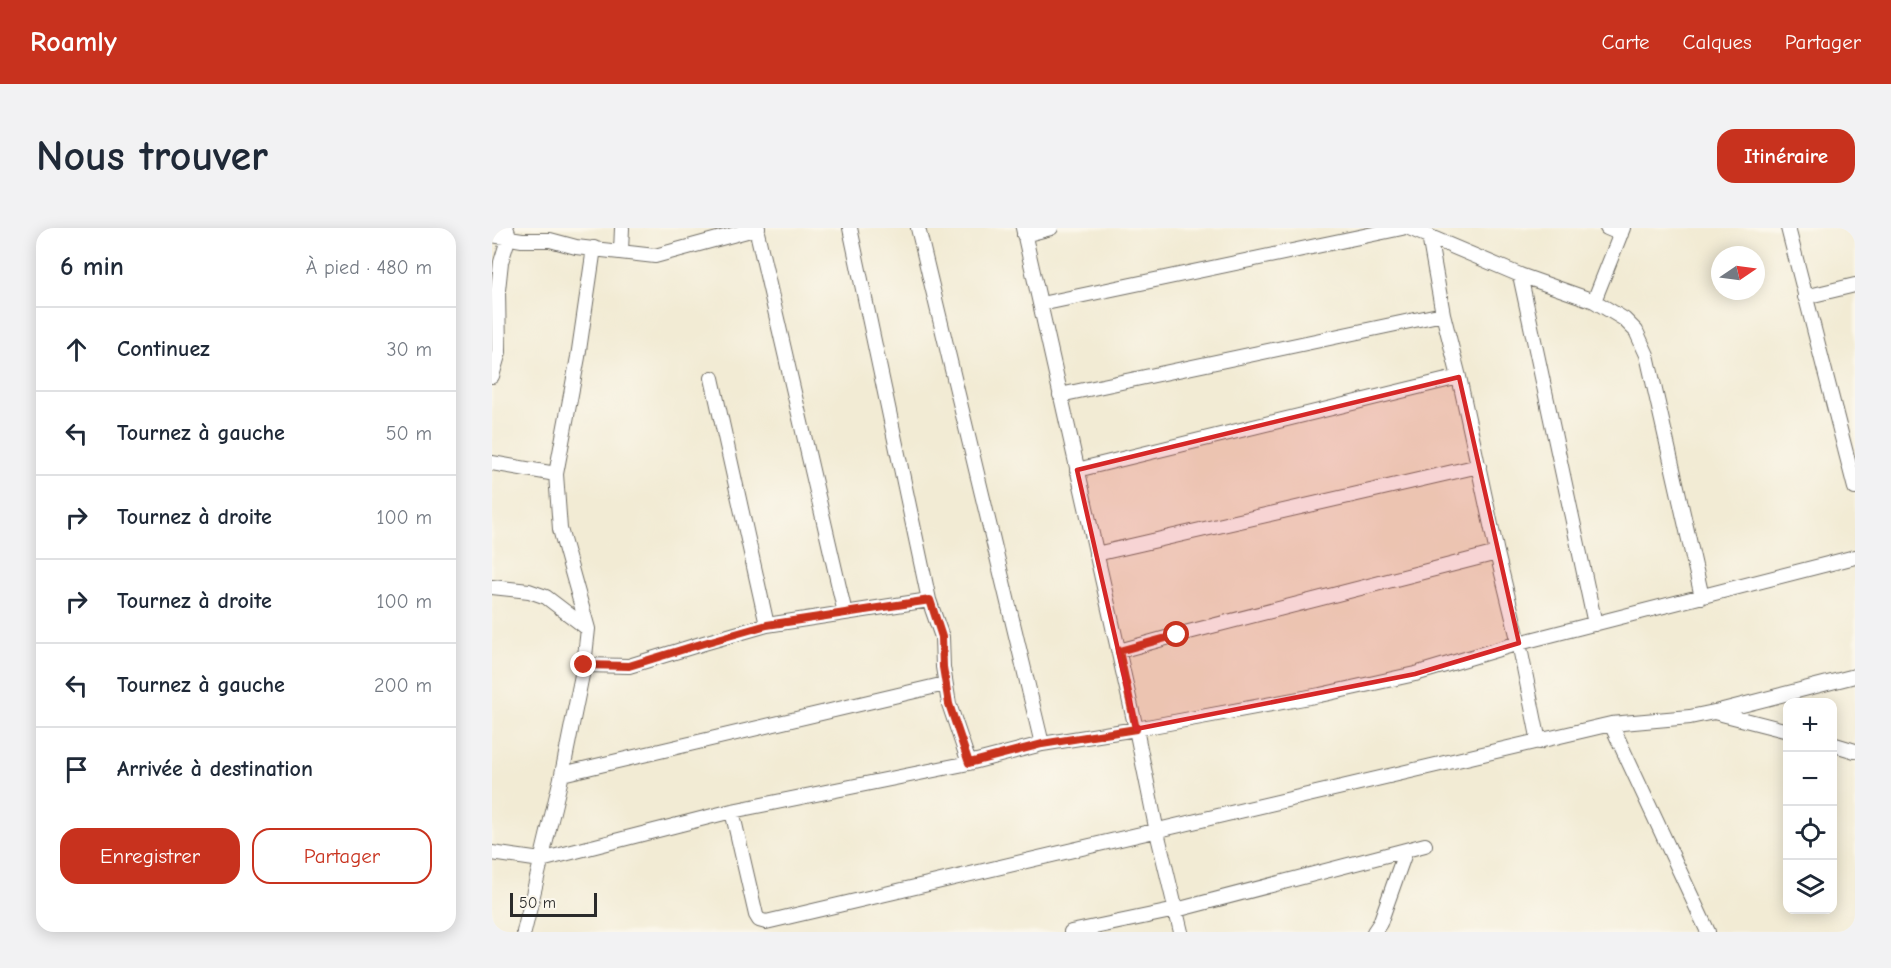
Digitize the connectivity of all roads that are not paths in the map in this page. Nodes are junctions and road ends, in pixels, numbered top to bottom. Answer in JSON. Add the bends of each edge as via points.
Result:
{"nodes":[{"id":1,"x":622,"y":228,"type":"edge"},
{"id":2,"x":757,"y":228,"type":"edge"},
{"id":3,"x":850,"y":228,"type":"edge"},
{"id":4,"x":918,"y":228,"type":"edge"},
{"id":5,"x":1051,"y":228,"type":"edge"},
{"id":6,"x":1402,"y":228,"type":"edge"},
{"id":7,"x":1409,"y":228,"type":"edge"},
{"id":8,"x":1607,"y":228,"type":"edge"},
{"id":9,"x":1788,"y":228,"type":"edge"},
{"id":10,"x":1023,"y":231,"type":"edge"},
{"id":11,"x":1622,"y":231,"type":"edge"},
{"id":12,"x":508,"y":232,"type":"edge"},
{"id":13,"x":492,"y":235,"type":"edge"},
{"id":14,"x":1429,"y":236,"type":"junction"},
{"id":15,"x":594,"y":248,"type":"junction"},
{"id":16,"x":621,"y":251,"type":"junction"},
{"id":17,"x":1520,"y":274,"type":"junction"},
{"id":18,"x":1855,"y":285,"type":"edge"},
{"id":19,"x":1805,"y":297,"type":"junction"},
{"id":20,"x":1594,"y":301,"type":"junction"},
{"id":21,"x":1041,"y":304,"type":"junction"},
{"id":22,"x":1443,"y":314,"type":"junction"},
{"id":23,"x":492,"y":376,"type":"edge"},
{"id":24,"x":712,"y":378,"type":"dead end"},
{"id":25,"x":1460,"y":378,"type":"junction"},
{"id":26,"x":1060,"y":395,"type":"junction"},
{"id":27,"x":492,"y":463,"type":"edge"},
{"id":28,"x":1479,"y":466,"type":"junction"},
{"id":29,"x":1077,"y":470,"type":"junction"},
{"id":30,"x":556,"y":474,"type":"junction"},
{"id":31,"x":1855,"y":488,"type":"edge"},
{"id":32,"x":1497,"y":553,"type":"junction"},
{"id":33,"x":1096,"y":554,"type":"junction"},
{"id":34,"x":1855,"y":556,"type":"edge"},
{"id":35,"x":492,"y":587,"type":"edge"},
{"id":36,"x":1702,"y":597,"type":"junction"},
{"id":37,"x":930,"y":600,"type":"junction"},
{"id":38,"x":845,"y":613,"type":"junction"},
{"id":39,"x":1595,"y":624,"type":"junction"},
{"id":40,"x":767,"y":625,"type":"junction"},
{"id":41,"x":588,"y":629,"type":"junction"},
{"id":42,"x":1519,"y":643,"type":"junction"},
{"id":43,"x":1119,"y":651,"type":"junction"},
{"id":44,"x":584,"y":665,"type":"junction"},
{"id":45,"x":1855,"y":675,"type":"edge"},
{"id":46,"x":945,"y":684,"type":"junction"},
{"id":47,"x":1714,"y":712,"type":"junction"},
{"id":48,"x":1611,"y":724,"type":"junction"},
{"id":49,"x":1136,"y":729,"type":"junction"},
{"id":50,"x":1783,"y":730,"type":"edge"},
{"id":51,"x":1539,"y":742,"type":"junction"},
{"id":52,"x":1042,"y":744,"type":"junction"},
{"id":53,"x":1837,"y":745,"type":"edge"},
{"id":54,"x":1855,"y":751,"type":"edge"},
{"id":55,"x":969,"y":763,"type":"junction"},
{"id":56,"x":562,"y":774,"type":"junction"},
{"id":57,"x":732,"y":811,"type":"junction"},
{"id":58,"x":1157,"y":832,"type":"junction"},
{"id":59,"x":1425,"y":845,"type":"dead end"},
{"id":60,"x":1406,"y":850,"type":"junction"},
{"id":61,"x":492,"y":853,"type":"edge"},
{"id":62,"x":541,"y":860,"type":"junction"},
{"id":63,"x":1176,"y":910,"type":"junction"},
{"id":64,"x":524,"y":932,"type":"edge"},
{"id":65,"x":1071,"y":932,"type":"edge"},
{"id":66,"x":1181,"y":932,"type":"edge"},
{"id":67,"x":1374,"y":932,"type":"edge"},
{"id":68,"x":1708,"y":932,"type":"edge"}],
"edges":[{"from":1,"to":16,"type":"street"},
{"from":2,"to":16,"type":"street","via":[[655,256]]},
{"from":2,"to":38,"type":"street"},
{"from":3,"to":37,"type":"street"},
{"from":4,"to":52,"type":"street"},
{"from":5,"to":10,"type":"street"},
{"from":6,"to":21,"type":"street"},
{"from":7,"to":14,"type":"street"},
{"from":8,"to":11,"type":"street"},
{"from":9,"to":19,"type":"street"},
{"from":10,"to":21,"type":"street"},
{"from":11,"to":20,"type":"street"},
{"from":12,"to":13,"type":"street"},
{"from":12,"to":15,"type":"street","via":[[522,240],[550,240]]},
{"from":12,"to":23,"type":"street","via":[[498,290],[499,352]]},
{"from":14,"to":17,"type":"street"},
{"from":14,"to":22,"type":"street"},
{"from":15,"to":16,"type":"street"},
{"from":15,"to":30,"type":"street"},
{"from":17,"to":20,"type":"street"},
{"from":17,"to":39,"type":"street"},
{"from":18,"to":19,"type":"street"},
{"from":19,"to":31,"type":"street"},
{"from":20,"to":36,"type":"street","via":[[1624,319],[1644,344]]},
{"from":21,"to":26,"type":"street"},
{"from":22,"to":25,"type":"street"},
{"from":22,"to":26,"type":"street"},
{"from":24,"to":40,"type":"street"},
{"from":25,"to":28,"type":"street"},
{"from":25,"to":29,"type":"street"},
{"from":26,"to":29,"type":"street"},
{"from":27,"to":30,"type":"street"},
{"from":28,"to":32,"type":"street"},
{"from":28,"to":33,"type":"street"},
{"from":29,"to":33,"type":"street"},
{"from":30,"to":41,"type":"street","via":[[560,529]]},
{"from":32,"to":42,"type":"street"},
{"from":32,"to":43,"type":"street"},
{"from":33,"to":43,"type":"street"},
{"from":34,"to":36,"type":"street"},
{"from":35,"to":41,"type":"street","via":[[546,597]]},
{"from":36,"to":39,"type":"street"},
{"from":37,"to":38,"type":"street"},
{"from":37,"to":46,"type":"street","via":[[942,637]]},
{"from":38,"to":40,"type":"street"},
{"from":39,"to":42,"type":"street"},
{"from":40,"to":44,"type":"street","via":[[629,666]]},
{"from":41,"to":44,"type":"street"},
{"from":42,"to":49,"type":"street","via":[[1404,677]]},
{"from":42,"to":51,"type":"street"},
{"from":43,"to":49,"type":"street"},
{"from":44,"to":56,"type":"street"},
{"from":45,"to":47,"type":"street"},
{"from":46,"to":55,"type":"street"},
{"from":46,"to":56,"type":"street"},
{"from":47,"to":48,"type":"street"},
{"from":47,"to":50,"type":"street"},
{"from":48,"to":51,"type":"street"},
{"from":48,"to":68,"type":"street"},
{"from":49,"to":52,"type":"street"},
{"from":49,"to":58,"type":"street"},
{"from":51,"to":58,"type":"street"},
{"from":52,"to":55,"type":"street"},
{"from":53,"to":54,"type":"street"},
{"from":55,"to":57,"type":"street"},
{"from":56,"to":62,"type":"street"},
{"from":57,"to":58,"type":"street","via":[[756,915],[762,921]]},
{"from":57,"to":62,"type":"street"},
{"from":58,"to":63,"type":"street"},
{"from":59,"to":60,"type":"street"},
{"from":60,"to":63,"type":"street"},
{"from":60,"to":67,"type":"street"},
{"from":61,"to":62,"type":"street"},
{"from":62,"to":64,"type":"street"},
{"from":63,"to":65,"type":"street"},
{"from":63,"to":66,"type":"street"}]}
